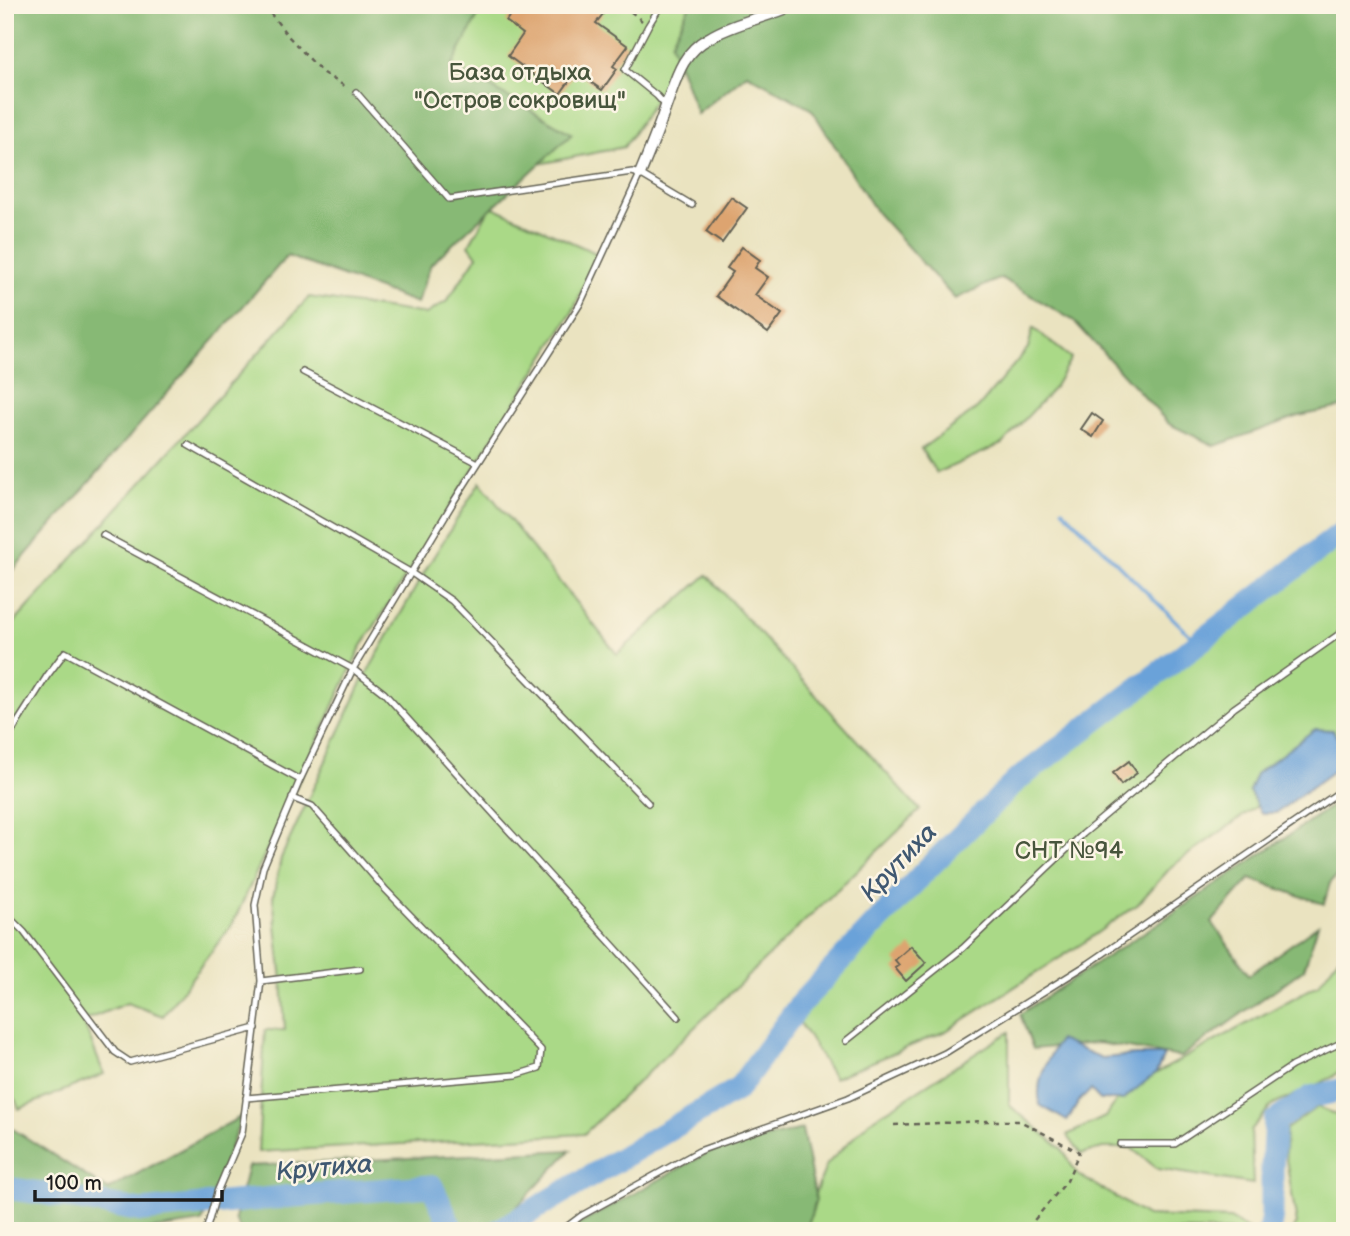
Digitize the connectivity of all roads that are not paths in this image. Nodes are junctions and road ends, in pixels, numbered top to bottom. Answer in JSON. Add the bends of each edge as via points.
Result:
{"nodes":[{"id":1,"x":661,"y":5,"type":"edge"},
{"id":2,"x":790,"y":5,"type":"edge"},
{"id":3,"x":356,"y":92,"type":"road end"},
{"id":4,"x":666,"y":106,"type":"junction"},
{"id":5,"x":640,"y":174,"type":"junction"},
{"id":6,"x":692,"y":205,"type":"dead end"},
{"id":7,"x":303,"y":372,"type":"dead end"},
{"id":8,"x":188,"y":444,"type":"dead end"},
{"id":9,"x":478,"y":463,"type":"junction"},
{"id":10,"x":103,"y":535,"type":"dead end"},
{"id":11,"x":410,"y":572,"type":"junction"},
{"id":12,"x":1345,"y":630,"type":"edge"},
{"id":13,"x":353,"y":669,"type":"junction"},
{"id":14,"x":5,"y":742,"type":"edge"},
{"id":15,"x":300,"y":780,"type":"junction"},
{"id":16,"x":1345,"y":788,"type":"edge"},
{"id":17,"x":292,"y":798,"type":"junction"},
{"id":18,"x":648,"y":803,"type":"dead end"},
{"id":19,"x":5,"y":913,"type":"edge"},
{"id":20,"x":360,"y":969,"type":"dead end"},
{"id":21,"x":261,"y":981,"type":"junction"},
{"id":22,"x":678,"y":1017,"type":"dead end"},
{"id":23,"x":256,"y":1028,"type":"junction"},
{"id":24,"x":846,"y":1041,"type":"dead end"},
{"id":25,"x":1345,"y":1041,"type":"edge"},
{"id":26,"x":246,"y":1098,"type":"junction"},
{"id":27,"x":1120,"y":1144,"type":"dead end"},
{"id":28,"x":206,"y":1231,"type":"edge"},
{"id":29,"x":561,"y":1231,"type":"edge"}],
"edges":[{"from":1,"to":4,"type":"lane","via":[[625,71]]},
{"from":2,"to":4,"type":"street","via":[[697,45],[683,61]]},
{"from":3,"to":5,"type":"lane","via":[[449,200]]},
{"from":4,"to":5,"type":"street"},
{"from":5,"to":6,"type":"lane"},
{"from":5,"to":9,"type":"lane","via":[[580,304]]},
{"from":7,"to":9,"type":"lane"},
{"from":8,"to":11,"type":"lane"},
{"from":9,"to":11,"type":"lane"},
{"from":10,"to":13,"type":"lane"},
{"from":11,"to":13,"type":"lane"},
{"from":11,"to":18,"type":"lane","via":[[452,601]]},
{"from":12,"to":24,"type":"lane","via":[[1234,708],[1083,834],[962,948]]},
{"from":13,"to":15,"type":"lane"},
{"from":13,"to":22,"type":"lane","via":[[384,693]]},
{"from":14,"to":15,"type":"lane","via":[[65,652]]},
{"from":15,"to":17,"type":"lane"},
{"from":16,"to":29,"type":"lane","via":[[1088,964],[945,1053],[848,1098],[699,1151]]},
{"from":17,"to":21,"type":"lane","via":[[263,868],[255,905]]},
{"from":17,"to":26,"type":"lane","via":[[312,806],[385,889],[541,1050],[539,1068],[516,1076]]},
{"from":19,"to":23,"type":"lane","via":[[115,1052],[130,1062]]},
{"from":20,"to":21,"type":"lane"},
{"from":21,"to":23,"type":"lane"},
{"from":23,"to":26,"type":"lane"},
{"from":25,"to":27,"type":"lane","via":[[1292,1066],[1175,1144]]},
{"from":26,"to":28,"type":"lane","via":[[242,1133]]}]}
